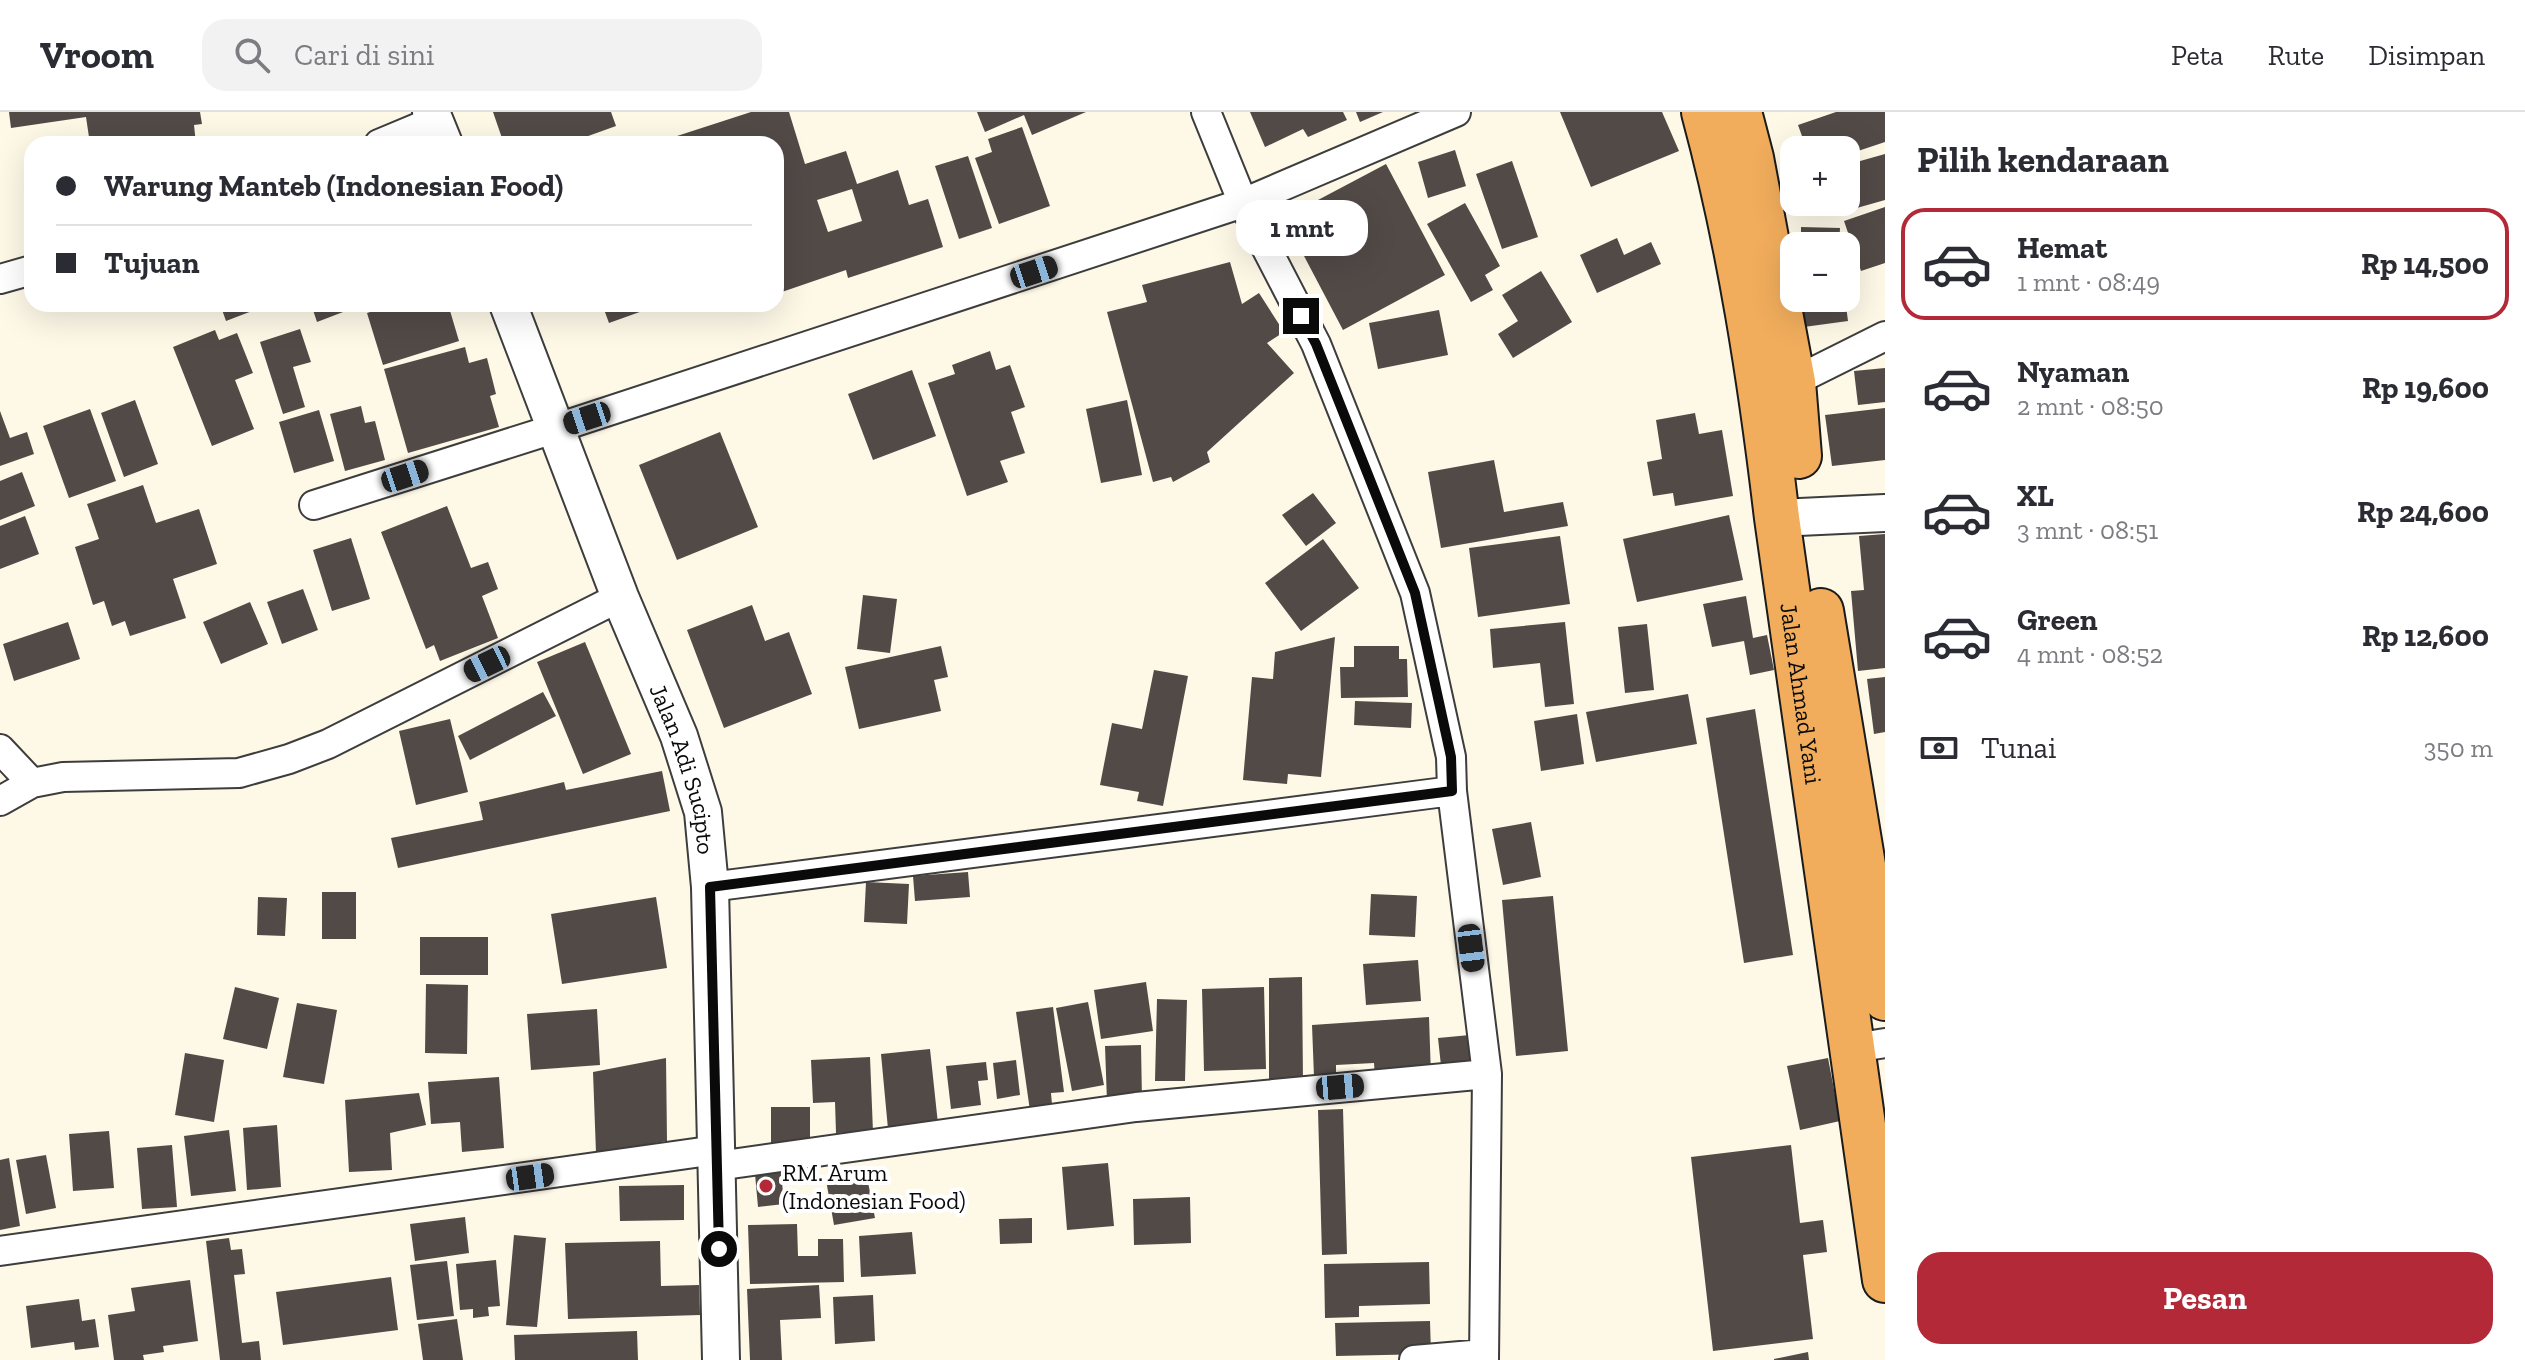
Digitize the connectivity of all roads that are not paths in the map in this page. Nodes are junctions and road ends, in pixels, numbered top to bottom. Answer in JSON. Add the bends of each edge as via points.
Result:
{"nodes":[{"id":1,"x":1206,"y":112,"type":"edge"},
{"id":2,"x":1456,"y":112,"type":"edge"},
{"id":3,"x":1704,"y":112,"type":"edge"},
{"id":4,"x":1739,"y":112,"type":"edge"},
{"id":5,"x":436,"y":126,"type":"edge"},
{"id":6,"x":404,"y":136,"type":"edge"},
{"id":7,"x":1243,"y":203,"type":"junction"},
{"id":8,"x":24,"y":272,"type":"edge"},
{"id":9,"x":0,"y":279,"type":"edge"},
{"id":10,"x":511,"y":312,"type":"edge"},
{"id":11,"x":1885,"y":336,"type":"edge"},
{"id":12,"x":1793,"y":382,"type":"junction"},
{"id":13,"x":557,"y":428,"type":"junction"},
{"id":14,"x":314,"y":505,"type":"dead end"},
{"id":15,"x":1885,"y":513,"type":"edge"},
{"id":16,"x":1792,"y":518,"type":"junction"},
{"id":17,"x":620,"y":597,"type":"junction"},
{"id":18,"x":0,"y":749,"type":"edge"},
{"id":19,"x":32,"y":783,"type":"junction"},
{"id":20,"x":1452,"y":791,"type":"junction"},
{"id":21,"x":0,"y":801,"type":"edge"},
{"id":22,"x":710,"y":887,"type":"junction"},
{"id":23,"x":1885,"y":998,"type":"edge"},
{"id":24,"x":1869,"y":1045,"type":"edge"},
{"id":25,"x":1487,"y":1074,"type":"junction"},
{"id":26,"x":717,"y":1158,"type":"junction"},
{"id":27,"x":0,"y":1251,"type":"edge"},
{"id":28,"x":1885,"y":1280,"type":"edge"},
{"id":29,"x":1484,"y":1357,"type":"edge"},
{"id":30,"x":721,"y":1360,"type":"edge"},
{"id":31,"x":1414,"y":1360,"type":"edge"}],
"edges":[{"from":1,"to":7,"type":"street"},
{"from":2,"to":7,"type":"street"},
{"from":3,"to":16,"type":"highway","name":"Jalan Ahmad Yani"},
{"from":4,"to":12,"type":"highway","name":"Jalan Ahmad Yani"},
{"from":5,"to":6,"type":"street"},
{"from":7,"to":13,"type":"street"},
{"from":7,"to":20,"type":"street","via":[[1316,344],[1415,593],[1451,757]]},
{"from":8,"to":9,"type":"street"},
{"from":10,"to":13,"type":"street","name":"Jalan Adi Sucipto"},
{"from":11,"to":12,"type":"street"},
{"from":12,"to":16,"type":"highway","name":"Jalan Ahmad Yani"},
{"from":13,"to":14,"type":"street"},
{"from":13,"to":17,"type":"street","name":"Jalan Adi Sucipto"},
{"from":15,"to":16,"type":"street"},
{"from":16,"to":23,"type":"highway","name":"Jalan Ahmad Yani"},
{"from":16,"to":24,"type":"highway","name":"Jalan Ahmad Yani"},
{"from":17,"to":19,"type":"street","via":[[289,759],[239,773],[63,777]]},
{"from":17,"to":22,"type":"street","name":"Jalan Adi Sucipto","via":[[679,736],[703,812]]},
{"from":18,"to":19,"type":"street"},
{"from":19,"to":21,"type":"street"},
{"from":20,"to":22,"type":"street"},
{"from":20,"to":25,"type":"street"},
{"from":22,"to":26,"type":"street","name":"Jalan Adi Sucipto"},
{"from":24,"to":28,"type":"highway","name":"Jalan Ahmad Yani"},
{"from":25,"to":26,"type":"street","via":[[1136,1107]]},
{"from":25,"to":29,"type":"street"},
{"from":26,"to":27,"type":"street"},
{"from":26,"to":30,"type":"street","name":"Jalan Adi Sucipto"},
{"from":29,"to":31,"type":"street"}]}
